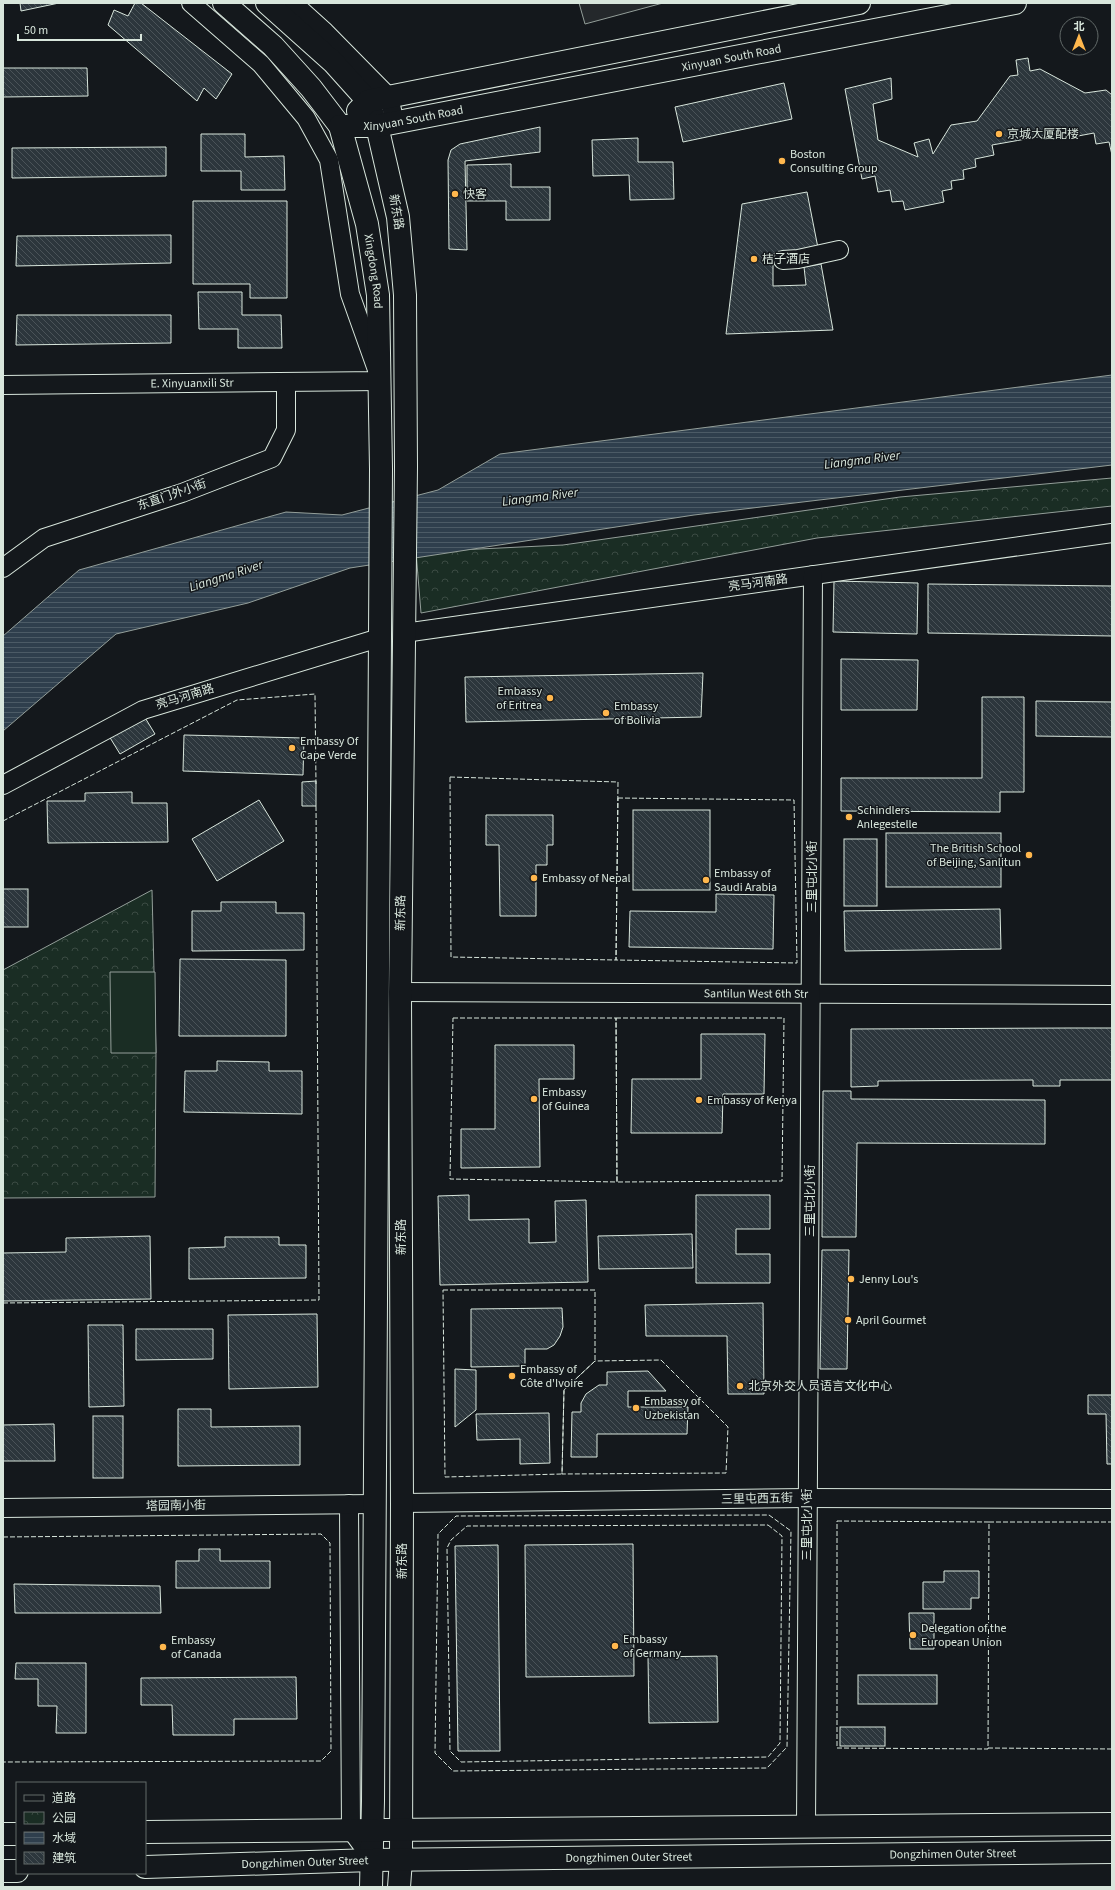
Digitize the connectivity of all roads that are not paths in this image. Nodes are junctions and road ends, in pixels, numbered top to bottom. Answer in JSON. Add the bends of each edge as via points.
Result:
{"nodes":[{"id":1,"x":191,"y":3,"type":"edge"},
{"id":2,"x":224,"y":3,"type":"edge"},
{"id":3,"x":267,"y":3,"type":"edge"},
{"id":4,"x":293,"y":3,"type":"edge"},
{"id":5,"x":859,"y":3,"type":"edge"},
{"id":6,"x":1015,"y":3,"type":"edge"},
{"id":7,"x":379,"y":99,"type":"junction"},
{"id":8,"x":386,"y":125,"type":"junction"},
{"id":9,"x":340,"y":126,"type":"junction"},
{"id":10,"x":839,"y":250,"type":"dead end"},
{"id":11,"x":783,"y":260,"type":"dead end"},
{"id":12,"x":381,"y":381,"type":"junction"},
{"id":13,"x":286,"y":382,"type":"junction"},
{"id":14,"x":3,"y":385,"type":"edge"},
{"id":15,"x":1112,"y":533,"type":"edge"},
{"id":16,"x":3,"y":568,"type":"edge"},
{"id":17,"x":813,"y":575,"type":"junction"},
{"id":18,"x":380,"y":591,"type":"joint"},
{"id":19,"x":404,"y":633,"type":"junction"},
{"id":20,"x":379,"y":638,"type":"junction"},
{"id":21,"x":3,"y":785,"type":"edge"},
{"id":22,"x":400,"y":992,"type":"junction"},
{"id":23,"x":811,"y":993,"type":"junction"},
{"id":24,"x":1112,"y":995,"type":"edge"},
{"id":25,"x":807,"y":1498,"type":"junction"},
{"id":26,"x":1112,"y":1499,"type":"edge"},
{"id":27,"x":402,"y":1503,"type":"junction"},
{"id":28,"x":349,"y":1504,"type":"junction"},
{"id":29,"x":374,"y":1504,"type":"junction"},
{"id":30,"x":3,"y":1508,"type":"edge"},
{"id":31,"x":1112,"y":1824,"type":"edge"},
{"id":32,"x":806,"y":1827,"type":"junction"},
{"id":33,"x":351,"y":1830,"type":"junction"},
{"id":34,"x":373,"y":1830,"type":"junction"},
{"id":35,"x":401,"y":1830,"type":"junction"},
{"id":36,"x":146,"y":1832,"type":"edge"},
{"id":37,"x":3,"y":1834,"type":"edge"},
{"id":38,"x":16,"y":1834,"type":"edge"},
{"id":39,"x":1112,"y":1852,"type":"edge"},
{"id":40,"x":373,"y":1860,"type":"junction"},
{"id":41,"x":401,"y":1860,"type":"junction"},
{"id":42,"x":146,"y":1867,"type":"edge"},
{"id":43,"x":3,"y":1871,"type":"edge"},
{"id":44,"x":16,"y":1871,"type":"edge"},
{"id":45,"x":371,"y":1887,"type":"edge"},
{"id":46,"x":399,"y":1887,"type":"edge"}],
"edges":[{"from":1,"to":12,"type":"street","via":[[262,64],[306,118],[329,160],[350,294]]},
{"from":2,"to":9,"type":"main road","name":"Xingdong Road","via":[[273,46],[311,88]]},
{"from":3,"to":7,"type":"main road","name":"新东路"},
{"from":4,"to":7,"type":"street","via":[[325,32]]},
{"from":5,"to":7,"type":"main road","name":"Xinyuan South Road"},
{"from":6,"to":8,"type":"main road","name":"Xinyuan South Road"},
{"from":7,"to":8,"type":"main road","name":"新东路"},
{"from":7,"to":9,"type":"main road","name":"Xinyuan South Road"},
{"from":8,"to":9,"type":"main road","name":"Xinyuan South Road"},
{"from":8,"to":19,"type":"main road","name":"新东路","via":[[405,295]]},
{"from":9,"to":12,"type":"main road","name":"Xingdong Road","via":[[367,224],[378,294]]},
{"from":10,"to":11,"type":"street"},
{"from":12,"to":13,"type":"street","name":"E. Xinyuanxili Str"},
{"from":12,"to":18,"type":"main road","name":"Xingdong Road"},
{"from":13,"to":14,"type":"street","name":"E. Xinyuanxili Str"},
{"from":13,"to":16,"type":"street","name":"东直门外小街","via":[[286,430],[272,458],[182,493],[44,538]]},
{"from":15,"to":17,"type":"street","name":"亮马河南路"},
{"from":17,"to":19,"type":"street","name":"亮马河南路"},
{"from":17,"to":23,"type":"street","name":"三里屯北小街"},
{"from":18,"to":20,"type":"main road","name":"新东路"},
{"from":19,"to":22,"type":"main road","name":"新东路"},
{"from":20,"to":21,"type":"street","name":"亮马河南路","via":[[143,710]]},
{"from":20,"to":29,"type":"main road","name":"新东路"},
{"from":22,"to":23,"type":"street","name":"Santilun West 6th Str"},
{"from":22,"to":27,"type":"main road","name":"新东路"},
{"from":23,"to":24,"type":"street","name":"Santilun West 6th Str"},
{"from":23,"to":25,"type":"street","name":"三里屯北小街"},
{"from":25,"to":26,"type":"street","name":"三里屯西五街"},
{"from":25,"to":27,"type":"street","name":"三里屯西五街"},
{"from":25,"to":32,"type":"street","name":"三里屯北小街"},
{"from":27,"to":35,"type":"main road","name":"新东路"},
{"from":28,"to":29,"type":"street","name":"塔园南小街"},
{"from":28,"to":30,"type":"street","name":"塔园南小街"},
{"from":28,"to":33,"type":"street"},
{"from":29,"to":34,"type":"main road","name":"新东路"},
{"from":31,"to":32,"type":"main road"},
{"from":32,"to":35,"type":"main road"},
{"from":33,"to":34,"type":"main road"},
{"from":33,"to":36,"type":"main road"},
{"from":33,"to":40,"type":"street"},
{"from":34,"to":35,"type":"main road"},
{"from":34,"to":40,"type":"main road","name":"新东路"},
{"from":35,"to":41,"type":"main road","name":"新东路"},
{"from":37,"to":38,"type":"main road"},
{"from":39,"to":41,"type":"main road","name":"Dongzhimen Outer Street"},
{"from":40,"to":41,"type":"main road","name":"Dongzhimen Outer Street"},
{"from":40,"to":42,"type":"main road","name":"Dongzhimen Outer Street"},
{"from":40,"to":45,"type":"main road","name":"新东路"},
{"from":41,"to":46,"type":"main road","name":"新东路"},
{"from":43,"to":44,"type":"main road"}]}
